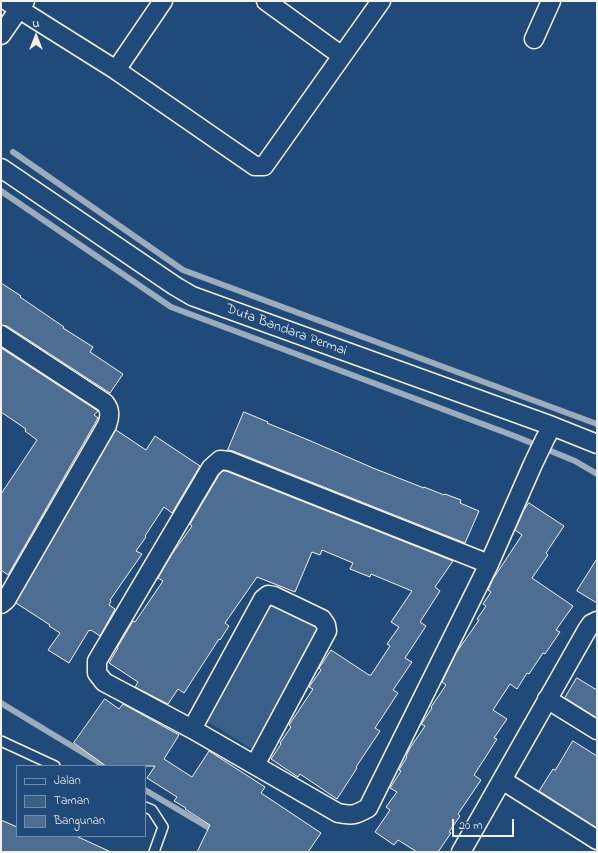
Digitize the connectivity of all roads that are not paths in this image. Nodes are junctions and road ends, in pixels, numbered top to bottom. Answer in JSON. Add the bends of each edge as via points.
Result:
{"nodes":[{"id":1,"x":163,"y":1,"type":"edge"},
{"id":2,"x":266,"y":1,"type":"edge"},
{"id":3,"x":380,"y":1,"type":"edge"},
{"id":4,"x":551,"y":1,"type":"edge"},
{"id":5,"x":17,"y":4,"type":"edge"},
{"id":6,"x":1,"y":35,"type":"edge"},
{"id":7,"x":534,"y":39,"type":"dead end"},
{"id":8,"x":342,"y":56,"type":"junction"},
{"id":9,"x":116,"y":70,"type":"junction"},
{"id":10,"x":1,"y":168,"type":"edge"},
{"id":11,"x":1,"y":335,"type":"edge"},
{"id":12,"x":549,"y":433,"type":"junction"},
{"id":13,"x":597,"y":444,"type":"edge"},
{"id":14,"x":489,"y":564,"type":"junction"},
{"id":15,"x":1,"y":604,"type":"edge"},
{"id":16,"x":597,"y":621,"type":"edge"},
{"id":17,"x":547,"y":699,"type":"junction"},
{"id":18,"x":192,"y":729,"type":"junction"},
{"id":19,"x":597,"y":730,"type":"edge"},
{"id":20,"x":1,"y":741,"type":"edge"},
{"id":21,"x":53,"y":765,"type":"edge"},
{"id":22,"x":255,"y":765,"type":"junction"},
{"id":23,"x":502,"y":780,"type":"junction"},
{"id":24,"x":146,"y":807,"type":"edge"},
{"id":25,"x":597,"y":840,"type":"edge"},
{"id":26,"x":154,"y":852,"type":"edge"},
{"id":27,"x":461,"y":852,"type":"edge"}],
"edges":[{"from":1,"to":9,"type":"street"},
{"from":2,"to":8,"type":"street"},
{"from":3,"to":8,"type":"street"},
{"from":4,"to":7,"type":"street"},
{"from":5,"to":6,"type":"street"},
{"from":5,"to":9,"type":"street"},
{"from":8,"to":9,"type":"street","via":[[264,166],[255,166]]},
{"from":10,"to":12,"type":"street","name":"Duta Bandara Permai","via":[[192,296]]},
{"from":11,"to":15,"type":"street","via":[[109,408],[107,425],[6,600]]},
{"from":12,"to":13,"type":"street","name":"Duta Bandara Permai"},
{"from":12,"to":14,"type":"street"},
{"from":14,"to":18,"type":"street","via":[[229,461],[220,460],[211,468],[98,661],[98,673],[104,682]]},
{"from":14,"to":22,"type":"street","via":[[368,808],[357,814],[338,813]]},
{"from":16,"to":17,"type":"street","via":[[587,630]]},
{"from":17,"to":19,"type":"street"},
{"from":17,"to":23,"type":"street"},
{"from":18,"to":22,"type":"street"},
{"from":18,"to":22,"type":"street","via":[[264,599],[274,596],[322,619],[327,631]]},
{"from":20,"to":21,"type":"lane"},
{"from":23,"to":25,"type":"street"},
{"from":23,"to":27,"type":"street"},
{"from":24,"to":26,"type":"lane","via":[[152,810],[163,827]]}]}
